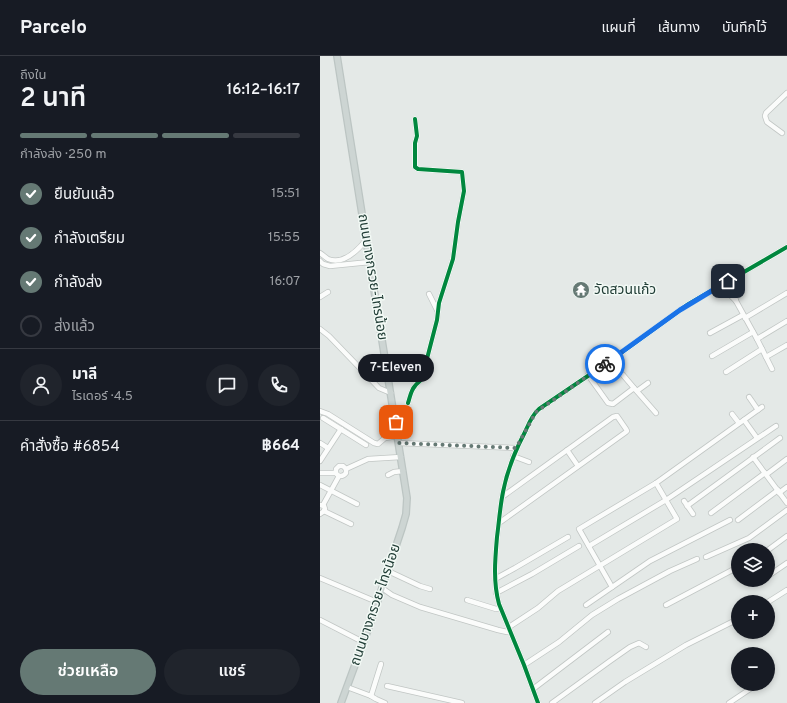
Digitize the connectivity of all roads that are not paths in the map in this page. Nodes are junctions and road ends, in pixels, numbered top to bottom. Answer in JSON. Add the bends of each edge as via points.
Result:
{"nodes":[{"id":1,"x":338,"y":56,"type":"edge"},
{"id":2,"x":787,"y":93,"type":"edge"},
{"id":3,"x":416,"y":118,"type":"dead end"},
{"id":4,"x":782,"y":132,"type":"dead end"},
{"id":5,"x":366,"y":240,"type":"junction"},
{"id":6,"x":787,"y":247,"type":"edge"},
{"id":7,"x":320,"y":253,"type":"edge"},
{"id":8,"x":346,"y":258,"type":"junction"},
{"id":9,"x":320,"y":261,"type":"edge"},
{"id":10,"x":370,"y":262,"type":"junction"},
{"id":11,"x":347,"y":264,"type":"junction"},
{"id":12,"x":726,"y":282,"type":"junction"},
{"id":13,"x":328,"y":292,"type":"dead end"},
{"id":14,"x":787,"y":293,"type":"edge"},
{"id":15,"x":429,"y":294,"type":"dead end"},
{"id":16,"x":320,"y":297,"type":"edge"},
{"id":17,"x":438,"y":312,"type":"junction"},
{"id":18,"x":744,"y":316,"type":"junction"},
{"id":19,"x":787,"y":321,"type":"edge"},
{"id":20,"x":320,"y":329,"type":"edge"},
{"id":21,"x":753,"y":332,"type":"junction"},
{"id":22,"x":710,"y":333,"type":"dead end"},
{"id":23,"x":757,"y":339,"type":"junction"},
{"id":24,"x":787,"y":345,"type":"edge"},
{"id":25,"x":762,"y":350,"type":"junction"},
{"id":26,"x":712,"y":356,"type":"dead end"},
{"id":27,"x":766,"y":357,"type":"junction"},
{"id":28,"x":772,"y":369,"type":"dead end"},
{"id":29,"x":726,"y":372,"type":"dead end"},
{"id":30,"x":588,"y":375,"type":"junction"},
{"id":31,"x":623,"y":375,"type":"dead end"},
{"id":32,"x":648,"y":383,"type":"dead end"},
{"id":33,"x":635,"y":389,"type":"junction"},
{"id":34,"x":391,"y":393,"type":"junction"},
{"id":35,"x":749,"y":397,"type":"dead end"},
{"id":36,"x":408,"y":403,"type":"dead end"},
{"id":37,"x":320,"y":411,"type":"edge"},
{"id":38,"x":656,"y":413,"type":"dead end"},
{"id":39,"x":732,"y":414,"type":"dead end"},
{"id":40,"x":323,"y":418,"type":"dead end"},
{"id":41,"x":742,"y":421,"type":"junction"},
{"id":42,"x":776,"y":426,"type":"dead end"},
{"id":43,"x":341,"y":430,"type":"junction"},
{"id":44,"x":398,"y":436,"type":"junction"},
{"id":45,"x":757,"y":438,"type":"junction"},
{"id":46,"x":780,"y":438,"type":"dead end"},
{"id":47,"x":320,"y":443,"type":"edge"},
{"id":48,"x":399,"y":443,"type":"junction"},
{"id":49,"x":366,"y":445,"type":"dead end"},
{"id":50,"x":328,"y":448,"type":"junction"},
{"id":51,"x":516,"y":448,"type":"junction"},
{"id":52,"x":567,"y":450,"type":"junction"},
{"id":53,"x":513,"y":456,"type":"junction"},
{"id":54,"x":401,"y":457,"type":"junction"},
{"id":55,"x":753,"y":457,"type":"junction"},
{"id":56,"x":787,"y":459,"type":"edge"},
{"id":57,"x":320,"y":460,"type":"edge"},
{"id":58,"x":529,"y":462,"type":"dead end"},
{"id":59,"x":578,"y":466,"type":"junction"},
{"id":60,"x":346,"y":469,"type":"junction"},
{"id":61,"x":403,"y":471,"type":"junction"},
{"id":62,"x":320,"y":473,"type":"edge"},
{"id":63,"x":337,"y":474,"type":"junction"},
{"id":64,"x":766,"y":474,"type":"junction"},
{"id":65,"x":388,"y":475,"type":"dead end"},
{"id":66,"x":656,"y":483,"type":"junction"},
{"id":67,"x":320,"y":485,"type":"edge"},
{"id":68,"x":787,"y":487,"type":"edge"},
{"id":69,"x":330,"y":490,"type":"junction"},
{"id":70,"x":779,"y":491,"type":"junction"},
{"id":71,"x":502,"y":497,"type":"junction"},
{"id":72,"x":666,"y":500,"type":"junction"},
{"id":73,"x":684,"y":500,"type":"dead end"},
{"id":74,"x":787,"y":503,"type":"edge"},
{"id":75,"x":358,"y":504,"type":"dead end"},
{"id":76,"x":321,"y":505,"type":"edge"},
{"id":77,"x":687,"y":506,"type":"junction"},
{"id":78,"x":787,"y":510,"type":"edge"},
{"id":79,"x":322,"y":512,"type":"edge"},
{"id":80,"x":711,"y":513,"type":"dead end"},
{"id":81,"x":693,"y":514,"type":"dead end"},
{"id":82,"x":730,"y":520,"type":"dead end"},
{"id":83,"x":738,"y":520,"type":"dead end"},
{"id":84,"x":499,"y":523,"type":"junction"},
{"id":85,"x":350,"y":524,"type":"dead end"},
{"id":86,"x":787,"y":536,"type":"edge"},
{"id":87,"x":568,"y":537,"type":"dead end"},
{"id":88,"x":775,"y":545,"type":"edge"},
{"id":89,"x":579,"y":546,"type":"dead end"},
{"id":90,"x":589,"y":546,"type":"junction"},
{"id":91,"x":706,"y":557,"type":"dead end"},
{"id":92,"x":698,"y":559,"type":"dead end"},
{"id":93,"x":787,"y":563,"type":"edge"},
{"id":94,"x":600,"y":566,"type":"junction"},
{"id":95,"x":388,"y":571,"type":"junction"},
{"id":96,"x":731,"y":571,"type":"edge"},
{"id":97,"x":775,"y":571,"type":"edge"},
{"id":98,"x":320,"y":578,"type":"edge"},
{"id":99,"x":495,"y":579,"type":"junction"},
{"id":100,"x":612,"y":587,"type":"junction"},
{"id":101,"x":382,"y":588,"type":"junction"},
{"id":102,"x":430,"y":589,"type":"dead end"},
{"id":103,"x":787,"y":590,"type":"edge"},
{"id":104,"x":496,"y":593,"type":"junction"},
{"id":105,"x":775,"y":598,"type":"edge"},
{"id":106,"x":467,"y":600,"type":"dead end"},
{"id":107,"x":377,"y":602,"type":"junction"},
{"id":108,"x":586,"y":604,"type":"dead end"},
{"id":109,"x":666,"y":605,"type":"dead end"},
{"id":110,"x":501,"y":608,"type":"junction"},
{"id":111,"x":320,"y":620,"type":"edge"},
{"id":112,"x":731,"y":623,"type":"edge"},
{"id":113,"x":509,"y":629,"type":"junction"},
{"id":114,"x":608,"y":632,"type":"dead end"},
{"id":115,"x":363,"y":642,"type":"junction"},
{"id":116,"x":646,"y":647,"type":"dead end"},
{"id":117,"x":381,"y":664,"type":"dead end"},
{"id":118,"x":524,"y":666,"type":"junction"},
{"id":119,"x":387,"y":686,"type":"dead end"},
{"id":120,"x":346,"y":687,"type":"junction"},
{"id":121,"x":533,"y":689,"type":"junction"},
{"id":122,"x":747,"y":691,"type":"edge"},
{"id":123,"x":371,"y":696,"type":"junction"},
{"id":124,"x":341,"y":703,"type":"edge"},
{"id":125,"x":385,"y":703,"type":"edge"},
{"id":126,"x":462,"y":703,"type":"edge"},
{"id":127,"x":538,"y":703,"type":"edge"},
{"id":128,"x":552,"y":703,"type":"edge"},
{"id":129,"x":595,"y":703,"type":"edge"},
{"id":130,"x":729,"y":703,"type":"edge"}],
"edges":[{"from":1,"to":5,"type":"main road","name":"ถนนบางกรวย-ไทรน้อย"},
{"from":2,"to":4,"type":"street","via":[[765,116],[767,122]]},
{"from":3,"to":17,"type":"street","via":[[415,167],[462,172],[464,192],[453,259]]},
{"from":5,"to":8,"type":"street"},
{"from":5,"to":10,"type":"main road","name":"ถนนบางกรวย-ไทรน้อย"},
{"from":6,"to":12,"type":"street"},
{"from":7,"to":8,"type":"street","via":[[333,260]]},
{"from":8,"to":11,"type":"street"},
{"from":9,"to":11,"type":"street","via":[[330,266]]},
{"from":10,"to":11,"type":"street"},
{"from":10,"to":34,"type":"main road","name":"ถนนบางกรวย-ไทรน้อย"},
{"from":12,"to":18,"type":"street","via":[[734,292]]},
{"from":12,"to":30,"type":"street","via":[[680,310]]},
{"from":13,"to":16,"type":"street"},
{"from":14,"to":18,"type":"street"},
{"from":15,"to":17,"type":"street"},
{"from":17,"to":36,"type":"street","via":[[422,378],[414,386]]},
{"from":18,"to":21,"type":"street"},
{"from":18,"to":22,"type":"street"},
{"from":19,"to":23,"type":"street"},
{"from":20,"to":34,"type":"street","via":[[379,388]]},
{"from":21,"to":23,"type":"street"},
{"from":21,"to":26,"type":"street"},
{"from":23,"to":25,"type":"street"},
{"from":24,"to":27,"type":"street"},
{"from":25,"to":27,"type":"street"},
{"from":25,"to":29,"type":"street"},
{"from":27,"to":28,"type":"street"},
{"from":30,"to":33,"type":"street","via":[[610,404]]},
{"from":30,"to":51,"type":"street","via":[[536,412]]},
{"from":31,"to":33,"type":"street"},
{"from":32,"to":33,"type":"street"},
{"from":33,"to":38,"type":"street"},
{"from":34,"to":44,"type":"main road","name":"ถนนบางกรวย-ไทรน้อย"},
{"from":35,"to":41,"type":"street","via":[[760,408]]},
{"from":37,"to":44,"type":"street","via":[[374,443],[378,444],[385,438]]},
{"from":39,"to":41,"type":"street"},
{"from":40,"to":43,"type":"street"},
{"from":41,"to":45,"type":"street"},
{"from":41,"to":66,"type":"street"},
{"from":42,"to":45,"type":"street"},
{"from":43,"to":49,"type":"street"},
{"from":43,"to":50,"type":"street"},
{"from":44,"to":48,"type":"main road","name":"ถนนบางกรวย-ไทรน้อย"},
{"from":45,"to":72,"type":"street"},
{"from":46,"to":55,"type":"street"},
{"from":47,"to":50,"type":"street"},
{"from":48,"to":51,"type":"street"},
{"from":48,"to":54,"type":"main road","name":"ถนนบางกรวย-ไทรน้อย"},
{"from":50,"to":57,"type":"street"},
{"from":51,"to":53,"type":"street"},
{"from":52,"to":59,"type":"street"},
{"from":52,"to":59,"type":"street","via":[[615,416],[618,417],[627,431]]},
{"from":52,"to":71,"type":"street"},
{"from":53,"to":58,"type":"street"},
{"from":53,"to":71,"type":"street"},
{"from":54,"to":60,"type":"street","via":[[368,459]]},
{"from":54,"to":61,"type":"main road","name":"ถนนบางกรวย-ไทรน้อย"},
{"from":55,"to":64,"type":"street"},
{"from":55,"to":77,"type":"street"},
{"from":56,"to":64,"type":"street"},
{"from":59,"to":84,"type":"street"},
{"from":60,"to":63,"type":"street","via":[[343,476]]},
{"from":60,"to":63,"type":"street","via":[[339,466],[336,469]]},
{"from":61,"to":65,"type":"street"},
{"from":61,"to":95,"type":"main road","name":"ถนนบางกรวย-ไทรน้อย","via":[[407,498],[406,514]]},
{"from":62,"to":63,"type":"street"},
{"from":63,"to":69,"type":"street"},
{"from":64,"to":70,"type":"street"},
{"from":64,"to":80,"type":"street"},
{"from":66,"to":72,"type":"street"},
{"from":66,"to":90,"type":"street","via":[[579,529]]},
{"from":67,"to":69,"type":"street"},
{"from":68,"to":70,"type":"street"},
{"from":69,"to":75,"type":"street"},
{"from":69,"to":76,"type":"street"},
{"from":70,"to":74,"type":"street"},
{"from":70,"to":83,"type":"street"},
{"from":71,"to":84,"type":"street"},
{"from":72,"to":90,"type":"street"},
{"from":72,"to":94,"type":"street","via":[[678,519]]},
{"from":73,"to":77,"type":"street"},
{"from":76,"to":79,"type":"street","via":[[325,508]]},
{"from":77,"to":81,"type":"street"},
{"from":78,"to":91,"type":"street","via":[[749,538]]},
{"from":79,"to":85,"type":"street"},
{"from":82,"to":100,"type":"street","via":[[650,561]]},
{"from":84,"to":99,"type":"street"},
{"from":86,"to":88,"type":"street"},
{"from":87,"to":99,"type":"street"},
{"from":89,"to":104,"type":"street"},
{"from":90,"to":94,"type":"street"},
{"from":92,"to":118,"type":"street","via":[[618,599]]},
{"from":93,"to":97,"type":"street"},
{"from":94,"to":100,"type":"street"},
{"from":94,"to":113,"type":"street","via":[[558,590]]},
{"from":95,"to":101,"type":"main road","name":"ถนนบางกรวย-ไทรน้อย"},
{"from":95,"to":102,"type":"street"},
{"from":96,"to":109,"type":"street"},
{"from":98,"to":107,"type":"street"},
{"from":99,"to":104,"type":"street"},
{"from":100,"to":108,"type":"street"},
{"from":101,"to":107,"type":"main road","name":"ถนนบางกรวย-ไทรน้อย"},
{"from":101,"to":113,"type":"street","via":[[420,607],[506,632]]},
{"from":103,"to":105,"type":"street"},
{"from":104,"to":110,"type":"street"},
{"from":106,"to":110,"type":"street","via":[[496,609]]},
{"from":107,"to":115,"type":"main road","name":"ถนนบางกรวย-ไทรน้อย"},
{"from":110,"to":113,"type":"street"},
{"from":111,"to":115,"type":"street"},
{"from":112,"to":129,"type":"street","via":[[679,649]]},
{"from":113,"to":118,"type":"street"},
{"from":114,"to":121,"type":"street"},
{"from":115,"to":120,"type":"main road","name":"ถนนบางกรวย-ไทรน้อย"},
{"from":116,"to":128,"type":"street","via":[[639,643],[630,647]]},
{"from":117,"to":123,"type":"street"},
{"from":118,"to":121,"type":"street"},
{"from":119,"to":126,"type":"street"},
{"from":120,"to":123,"type":"street"},
{"from":120,"to":124,"type":"main road","name":"ถนนบางกรวย-ไทรน้อย"},
{"from":121,"to":127,"type":"street"},
{"from":122,"to":130,"type":"street"},
{"from":123,"to":125,"type":"street"}]}
